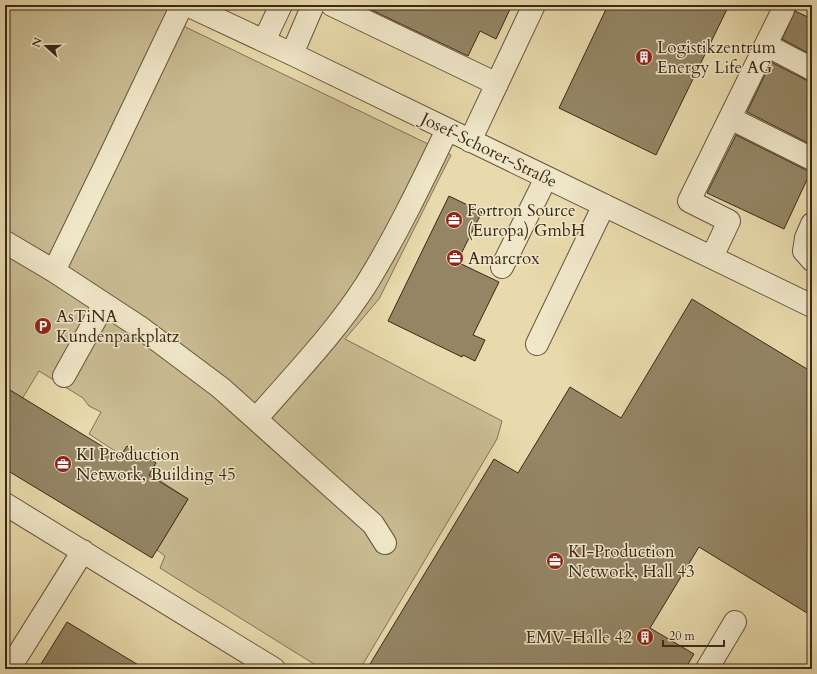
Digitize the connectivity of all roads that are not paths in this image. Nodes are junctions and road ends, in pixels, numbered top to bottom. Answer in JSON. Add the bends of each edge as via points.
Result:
{"nodes":[{"id":1,"x":182,"y":5,"type":"edge"},
{"id":2,"x":187,"y":5,"type":"edge"},
{"id":3,"x":281,"y":5,"type":"edge"},
{"id":4,"x":313,"y":5,"type":"edge"},
{"id":5,"x":332,"y":5,"type":"edge"},
{"id":6,"x":534,"y":5,"type":"edge"},
{"id":7,"x":784,"y":10,"type":"dead end"},
{"id":8,"x":264,"y":41,"type":"junction"},
{"id":9,"x":766,"y":45,"type":"junction"},
{"id":10,"x":292,"y":54,"type":"junction"},
{"id":11,"x":812,"y":68,"type":"edge"},
{"id":12,"x":497,"y":84,"type":"junction"},
{"id":13,"x":730,"y":118,"type":"junction"},
{"id":14,"x":446,"y":130,"type":"junction"},
{"id":15,"x":470,"y":141,"type":"junction"},
{"id":16,"x":812,"y":159,"type":"edge"},
{"id":17,"x":546,"y":178,"type":"junction"},
{"id":18,"x":604,"y":206,"type":"junction"},
{"id":19,"x":812,"y":224,"type":"edge"},
{"id":20,"x":5,"y":242,"type":"edge"},
{"id":21,"x":712,"y":258,"type":"junction"},
{"id":22,"x":812,"y":260,"type":"edge"},
{"id":23,"x":502,"y":266,"type":"dead end"},
{"id":24,"x":54,"y":271,"type":"junction"},
{"id":25,"x":104,"y":304,"type":"junction"},
{"id":26,"x":812,"y":306,"type":"edge"},
{"id":27,"x":537,"y":344,"type":"dead end"},
{"id":28,"x":64,"y":376,"type":"dead end"},
{"id":29,"x":256,"y":419,"type":"junction"},
{"id":30,"x":5,"y":504,"type":"edge"},
{"id":31,"x":385,"y":543,"type":"dead end"},
{"id":32,"x":83,"y":552,"type":"junction"},
{"id":33,"x":735,"y":622,"type":"dead end"},
{"id":34,"x":9,"y":669,"type":"edge"},
{"id":35,"x":274,"y":669,"type":"edge"},
{"id":36,"x":707,"y":669,"type":"edge"}],
"edges":[{"from":1,"to":24,"type":"street"},
{"from":2,"to":8,"type":"street","name":"Josef-Schorer-Straße"},
{"from":3,"to":8,"type":"street"},
{"from":4,"to":10,"type":"street"},
{"from":5,"to":12,"type":"street"},
{"from":6,"to":12,"type":"street"},
{"from":7,"to":9,"type":"street"},
{"from":8,"to":10,"type":"street","name":"Josef-Schorer-Straße"},
{"from":9,"to":11,"type":"street"},
{"from":9,"to":13,"type":"street"},
{"from":10,"to":14,"type":"street","name":"Josef-Schorer-Straße"},
{"from":12,"to":15,"type":"street"},
{"from":13,"to":16,"type":"street"},
{"from":13,"to":21,"type":"street","via":[[689,201],[729,221]]},
{"from":14,"to":15,"type":"street","name":"Josef-Schorer-Straße"},
{"from":14,"to":29,"type":"street","via":[[397,231],[366,284],[332,330]]},
{"from":15,"to":17,"type":"street","name":"Josef-Schorer-Straße"},
{"from":17,"to":18,"type":"street","name":"Josef-Schorer-Straße"},
{"from":17,"to":23,"type":"street"},
{"from":18,"to":21,"type":"street","name":"Josef-Schorer-Straße"},
{"from":18,"to":27,"type":"street"},
{"from":19,"to":22,"type":"street","via":[[804,252]]},
{"from":20,"to":24,"type":"street"},
{"from":21,"to":26,"type":"street","name":"Josef-Schorer-Straße"},
{"from":24,"to":25,"type":"street"},
{"from":25,"to":28,"type":"street"},
{"from":25,"to":29,"type":"street","via":[[221,388]]},
{"from":29,"to":31,"type":"street","via":[[373,524]]},
{"from":30,"to":32,"type":"street"},
{"from":32,"to":34,"type":"street"},
{"from":32,"to":35,"type":"street"},
{"from":33,"to":36,"type":"street"}]}
